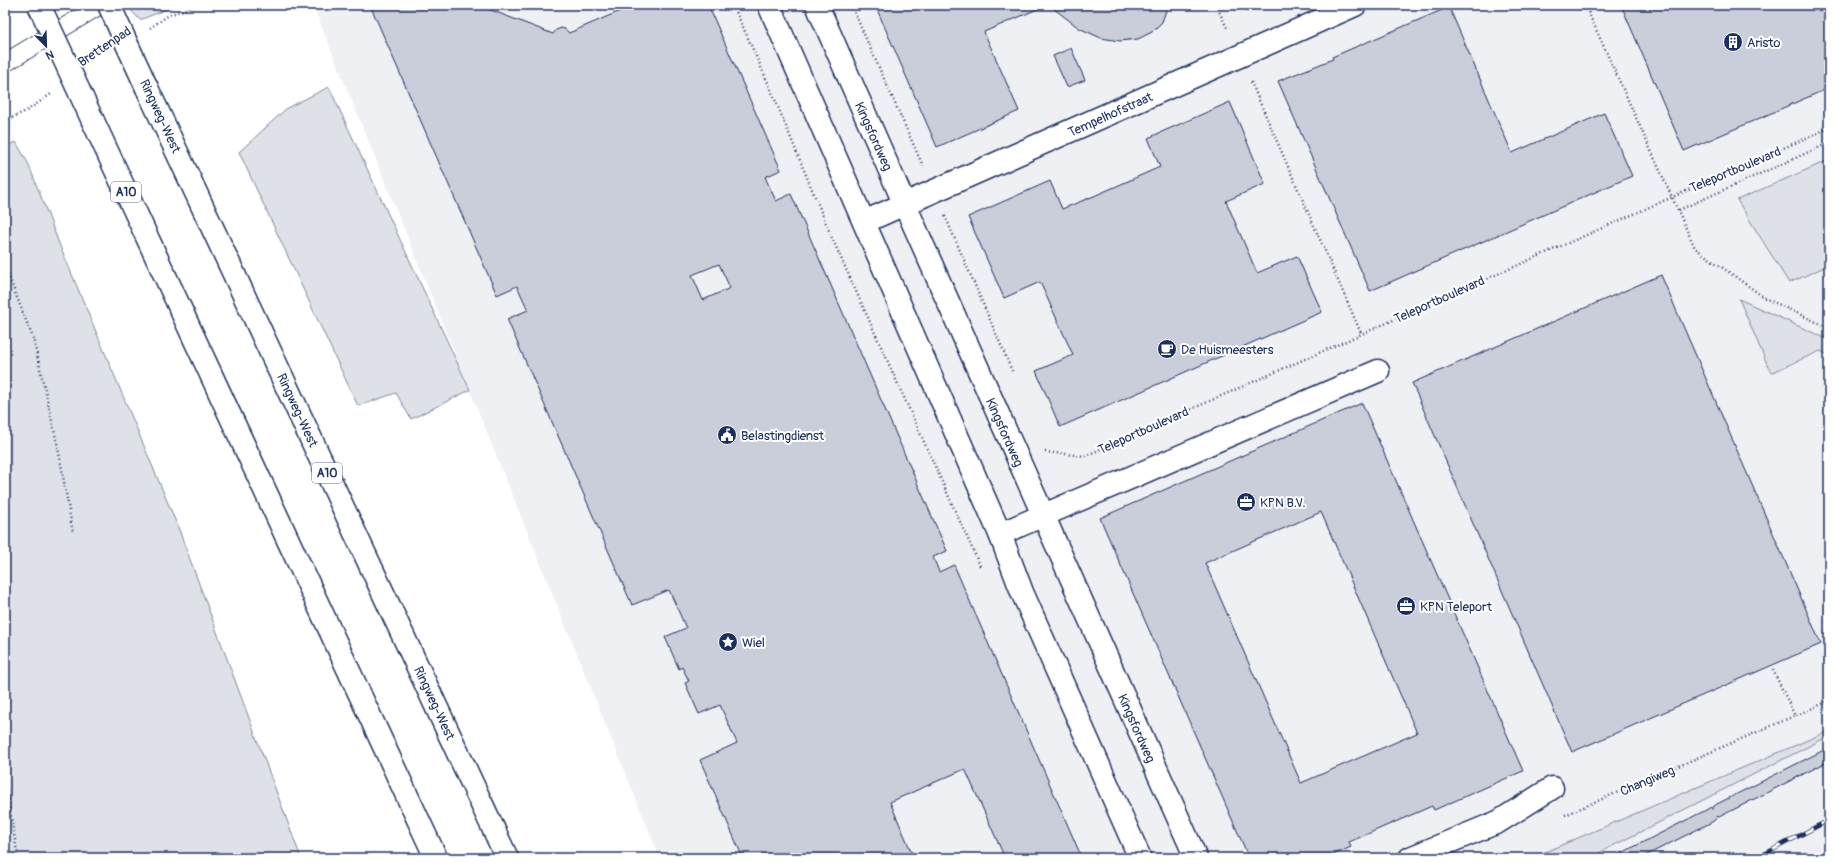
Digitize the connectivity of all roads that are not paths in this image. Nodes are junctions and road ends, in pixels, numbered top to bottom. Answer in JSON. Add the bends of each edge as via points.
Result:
{"nodes":[{"id":1,"x":39,"y":5,"type":"edge"},
{"id":2,"x":109,"y":5,"type":"edge"},
{"id":3,"x":769,"y":5,"type":"edge"},
{"id":4,"x":817,"y":5,"type":"edge"},
{"id":5,"x":1355,"y":5,"type":"edge"},
{"id":6,"x":905,"y":205,"type":"junction"},
{"id":7,"x":864,"y":222,"type":"junction"},
{"id":8,"x":1378,"y":371,"type":"dead end"},
{"id":9,"x":1043,"y":516,"type":"junction"},
{"id":10,"x":1000,"y":534,"type":"junction"},
{"id":11,"x":1552,"y":788,"type":"dead end"},
{"id":12,"x":436,"y":858,"type":"edge"},
{"id":13,"x":507,"y":858,"type":"edge"},
{"id":14,"x":1140,"y":858,"type":"edge"},
{"id":15,"x":1196,"y":858,"type":"edge"},
{"id":16,"x":1410,"y":858,"type":"edge"}],
"edges":[{"from":1,"to":12,"type":"main road","number":"A10","bridge":true},
{"from":2,"to":13,"type":"main road","name":"Ringweg-West","number":"A10","bridge":true},
{"from":3,"to":7,"type":"main road"},
{"from":4,"to":6,"type":"main road","name":"Kingsfordweg"},
{"from":5,"to":6,"type":"main road","name":"Tempelhofstraat"},
{"from":6,"to":7,"type":"main road","name":"Tempelhofstraat"},
{"from":6,"to":9,"type":"main road","name":"Kingsfordweg"},
{"from":7,"to":10,"type":"main road"},
{"from":8,"to":9,"type":"main road"},
{"from":9,"to":10,"type":"main road"},
{"from":9,"to":15,"type":"main road","name":"Kingsfordweg"},
{"from":10,"to":14,"type":"main road","via":[[1022,592]]},
{"from":11,"to":16,"type":"main road","via":[[1498,822]]}]}
